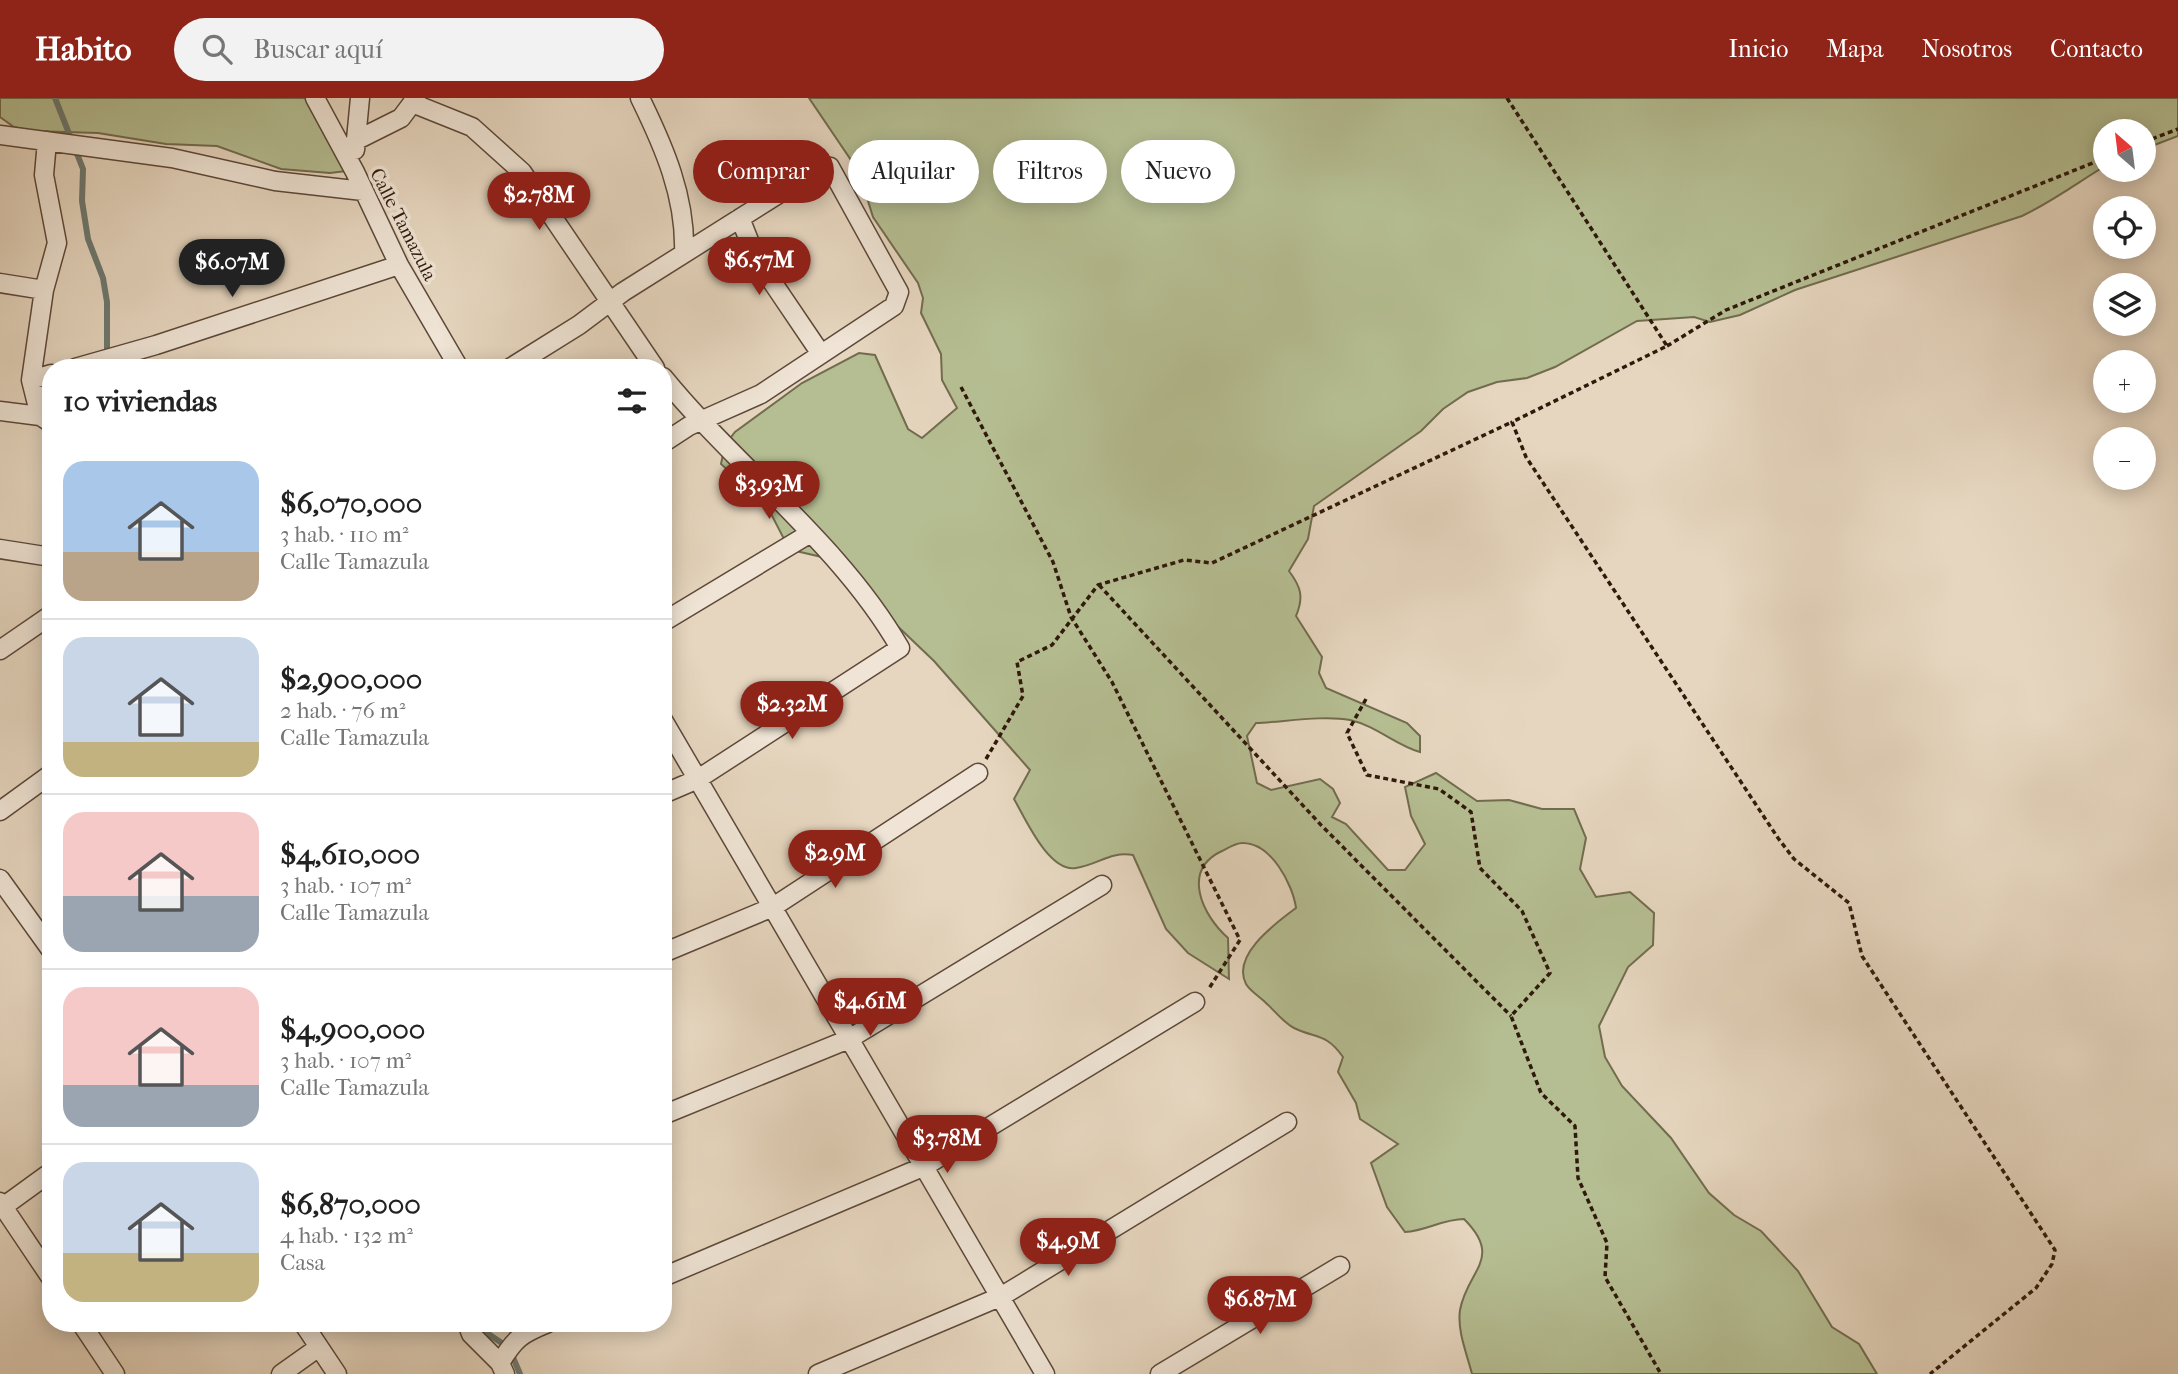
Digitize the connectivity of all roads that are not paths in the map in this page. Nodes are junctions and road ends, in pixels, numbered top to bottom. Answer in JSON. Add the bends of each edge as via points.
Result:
{"nodes":[{"id":1,"x":315,"y":98,"type":"edge"},
{"id":2,"x":359,"y":98,"type":"edge"},
{"id":3,"x":640,"y":98,"type":"edge"},
{"id":4,"x":414,"y":100,"type":"edge"},
{"id":5,"x":0,"y":135,"type":"edge"},
{"id":6,"x":47,"y":141,"type":"junction"},
{"id":7,"x":355,"y":141,"type":"junction"},
{"id":8,"x":355,"y":172,"type":"junction"},
{"id":9,"x":363,"y":191,"type":"junction"},
{"id":10,"x":740,"y":218,"type":"junction"},
{"id":11,"x":684,"y":253,"type":"junction"},
{"id":12,"x":399,"y":265,"type":"junction"},
{"id":13,"x":0,"y":283,"type":"edge"},
{"id":14,"x":44,"y":290,"type":"junction"},
{"id":15,"x":611,"y":301,"type":"junction"},
{"id":16,"x":821,"y":354,"type":"junction"},
{"id":17,"x":107,"y":359,"type":"edge"},
{"id":18,"x":454,"y":359,"type":"edge"},
{"id":19,"x":524,"y":359,"type":"edge"},
{"id":20,"x":649,"y":359,"type":"edge"},
{"id":21,"x":42,"y":377,"type":"edge"},
{"id":22,"x":31,"y":380,"type":"junction"},
{"id":23,"x":672,"y":388,"type":"edge"},
{"id":24,"x":0,"y":411,"type":"edge"},
{"id":25,"x":42,"y":411,"type":"edge"},
{"id":26,"x":42,"y":418,"type":"edge"},
{"id":27,"x":699,"y":421,"type":"junction"},
{"id":28,"x":672,"y":438,"type":"edge"},
{"id":29,"x":809,"y":534,"type":"junction"},
{"id":30,"x":0,"y":549,"type":"edge"},
{"id":31,"x":42,"y":556,"type":"edge"},
{"id":32,"x":672,"y":617,"type":"edge"},
{"id":33,"x":42,"y":621,"type":"edge"},
{"id":34,"x":0,"y":650,"type":"edge"},
{"id":35,"x":672,"y":735,"type":"edge"},
{"id":36,"x":978,"y":773,"type":"road end"},
{"id":37,"x":698,"y":779,"type":"junction"},
{"id":38,"x":42,"y":781,"type":"edge"},
{"id":39,"x":672,"y":790,"type":"edge"},
{"id":40,"x":0,"y":811,"type":"edge"},
{"id":41,"x":0,"y":878,"type":"edge"},
{"id":42,"x":1102,"y":884,"type":"dead end"},
{"id":43,"x":773,"y":907,"type":"junction"},
{"id":44,"x":42,"y":932,"type":"edge"},
{"id":45,"x":672,"y":949,"type":"edge"},
{"id":46,"x":1195,"y":1002,"type":"road end"},
{"id":47,"x":849,"y":1039,"type":"junction"},
{"id":48,"x":672,"y":1111,"type":"edge"},
{"id":49,"x":1287,"y":1122,"type":"dead end"},
{"id":50,"x":925,"y":1166,"type":"junction"},
{"id":51,"x":42,"y":1178,"type":"edge"},
{"id":52,"x":1,"y":1206,"type":"edge"},
{"id":53,"x":42,"y":1265,"type":"edge"},
{"id":54,"x":1340,"y":1266,"type":"dead end"},
{"id":55,"x":672,"y":1273,"type":"edge"},
{"id":56,"x":1002,"y":1296,"type":"junction"},
{"id":57,"x":87,"y":1332,"type":"edge"},
{"id":58,"x":309,"y":1332,"type":"edge"},
{"id":59,"x":470,"y":1332,"type":"edge"},
{"id":60,"x":527,"y":1332,"type":"edge"},
{"id":61,"x":319,"y":1347,"type":"junction"},
{"id":62,"x":503,"y":1368,"type":"edge"},
{"id":63,"x":115,"y":1374,"type":"edge"},
{"id":64,"x":281,"y":1374,"type":"edge"},
{"id":65,"x":337,"y":1374,"type":"edge"},
{"id":66,"x":818,"y":1374,"type":"edge"},
{"id":67,"x":1045,"y":1374,"type":"edge"},
{"id":68,"x":1160,"y":1374,"type":"edge"}],
"edges":[{"from":1,"to":8,"type":"street","name":"Calle Tamazula"},
{"from":2,"to":7,"type":"street"},
{"from":3,"to":11,"type":"street","via":[[677,187]]},
{"from":4,"to":7,"type":"street","via":[[401,118]]},
{"from":4,"to":15,"type":"street","via":[[472,127],[522,172]]},
{"from":5,"to":6,"type":"street"},
{"from":6,"to":9,"type":"street","via":[[172,158],[275,181]]},
{"from":6,"to":14,"type":"street","via":[[44,175],[57,243]]},
{"from":7,"to":8,"type":"street"},
{"from":8,"to":9,"type":"street","name":"Calle Tamazula"},
{"from":9,"to":12,"type":"street","name":"Calle Tamazula"},
{"from":10,"to":11,"type":"street"},
{"from":10,"to":16,"type":"street","via":[[756,258]]},
{"from":10,"to":16,"type":"street","via":[[823,166],[833,170],[899,292],[894,306]]},
{"from":11,"to":15,"type":"street"},
{"from":12,"to":17,"type":"street"},
{"from":12,"to":18,"type":"street","name":"Calle Tamazula"},
{"from":13,"to":14,"type":"street"},
{"from":14,"to":22,"type":"street"},
{"from":15,"to":19,"type":"street"},
{"from":15,"to":20,"type":"street"},
{"from":16,"to":27,"type":"street","via":[[750,400]]},
{"from":21,"to":22,"type":"street"},
{"from":22,"to":25,"type":"street"},
{"from":23,"to":27,"type":"street"},
{"from":24,"to":26,"type":"street"},
{"from":27,"to":28,"type":"street"},
{"from":27,"to":29,"type":"street"},
{"from":29,"to":32,"type":"street"},
{"from":29,"to":37,"type":"street","via":[[857,584],[900,648]]},
{"from":30,"to":31,"type":"street"},
{"from":33,"to":34,"type":"street"},
{"from":35,"to":37,"type":"street"},
{"from":36,"to":43,"type":"street"},
{"from":37,"to":39,"type":"street"},
{"from":37,"to":43,"type":"street"},
{"from":38,"to":40,"type":"street"},
{"from":41,"to":44,"type":"street"},
{"from":42,"to":47,"type":"street"},
{"from":43,"to":45,"type":"street"},
{"from":43,"to":47,"type":"street"},
{"from":46,"to":50,"type":"street"},
{"from":47,"to":48,"type":"street"},
{"from":47,"to":50,"type":"street"},
{"from":49,"to":56,"type":"street"},
{"from":50,"to":55,"type":"street"},
{"from":50,"to":56,"type":"street"},
{"from":51,"to":52,"type":"street"},
{"from":52,"to":53,"type":"street"},
{"from":54,"to":68,"type":"street"},
{"from":56,"to":66,"type":"street"},
{"from":56,"to":67,"type":"street"},
{"from":57,"to":63,"type":"street"},
{"from":58,"to":61,"type":"street"},
{"from":59,"to":62,"type":"street"},
{"from":60,"to":62,"type":"street"},
{"from":61,"to":64,"type":"street"},
{"from":61,"to":65,"type":"street"}]}
